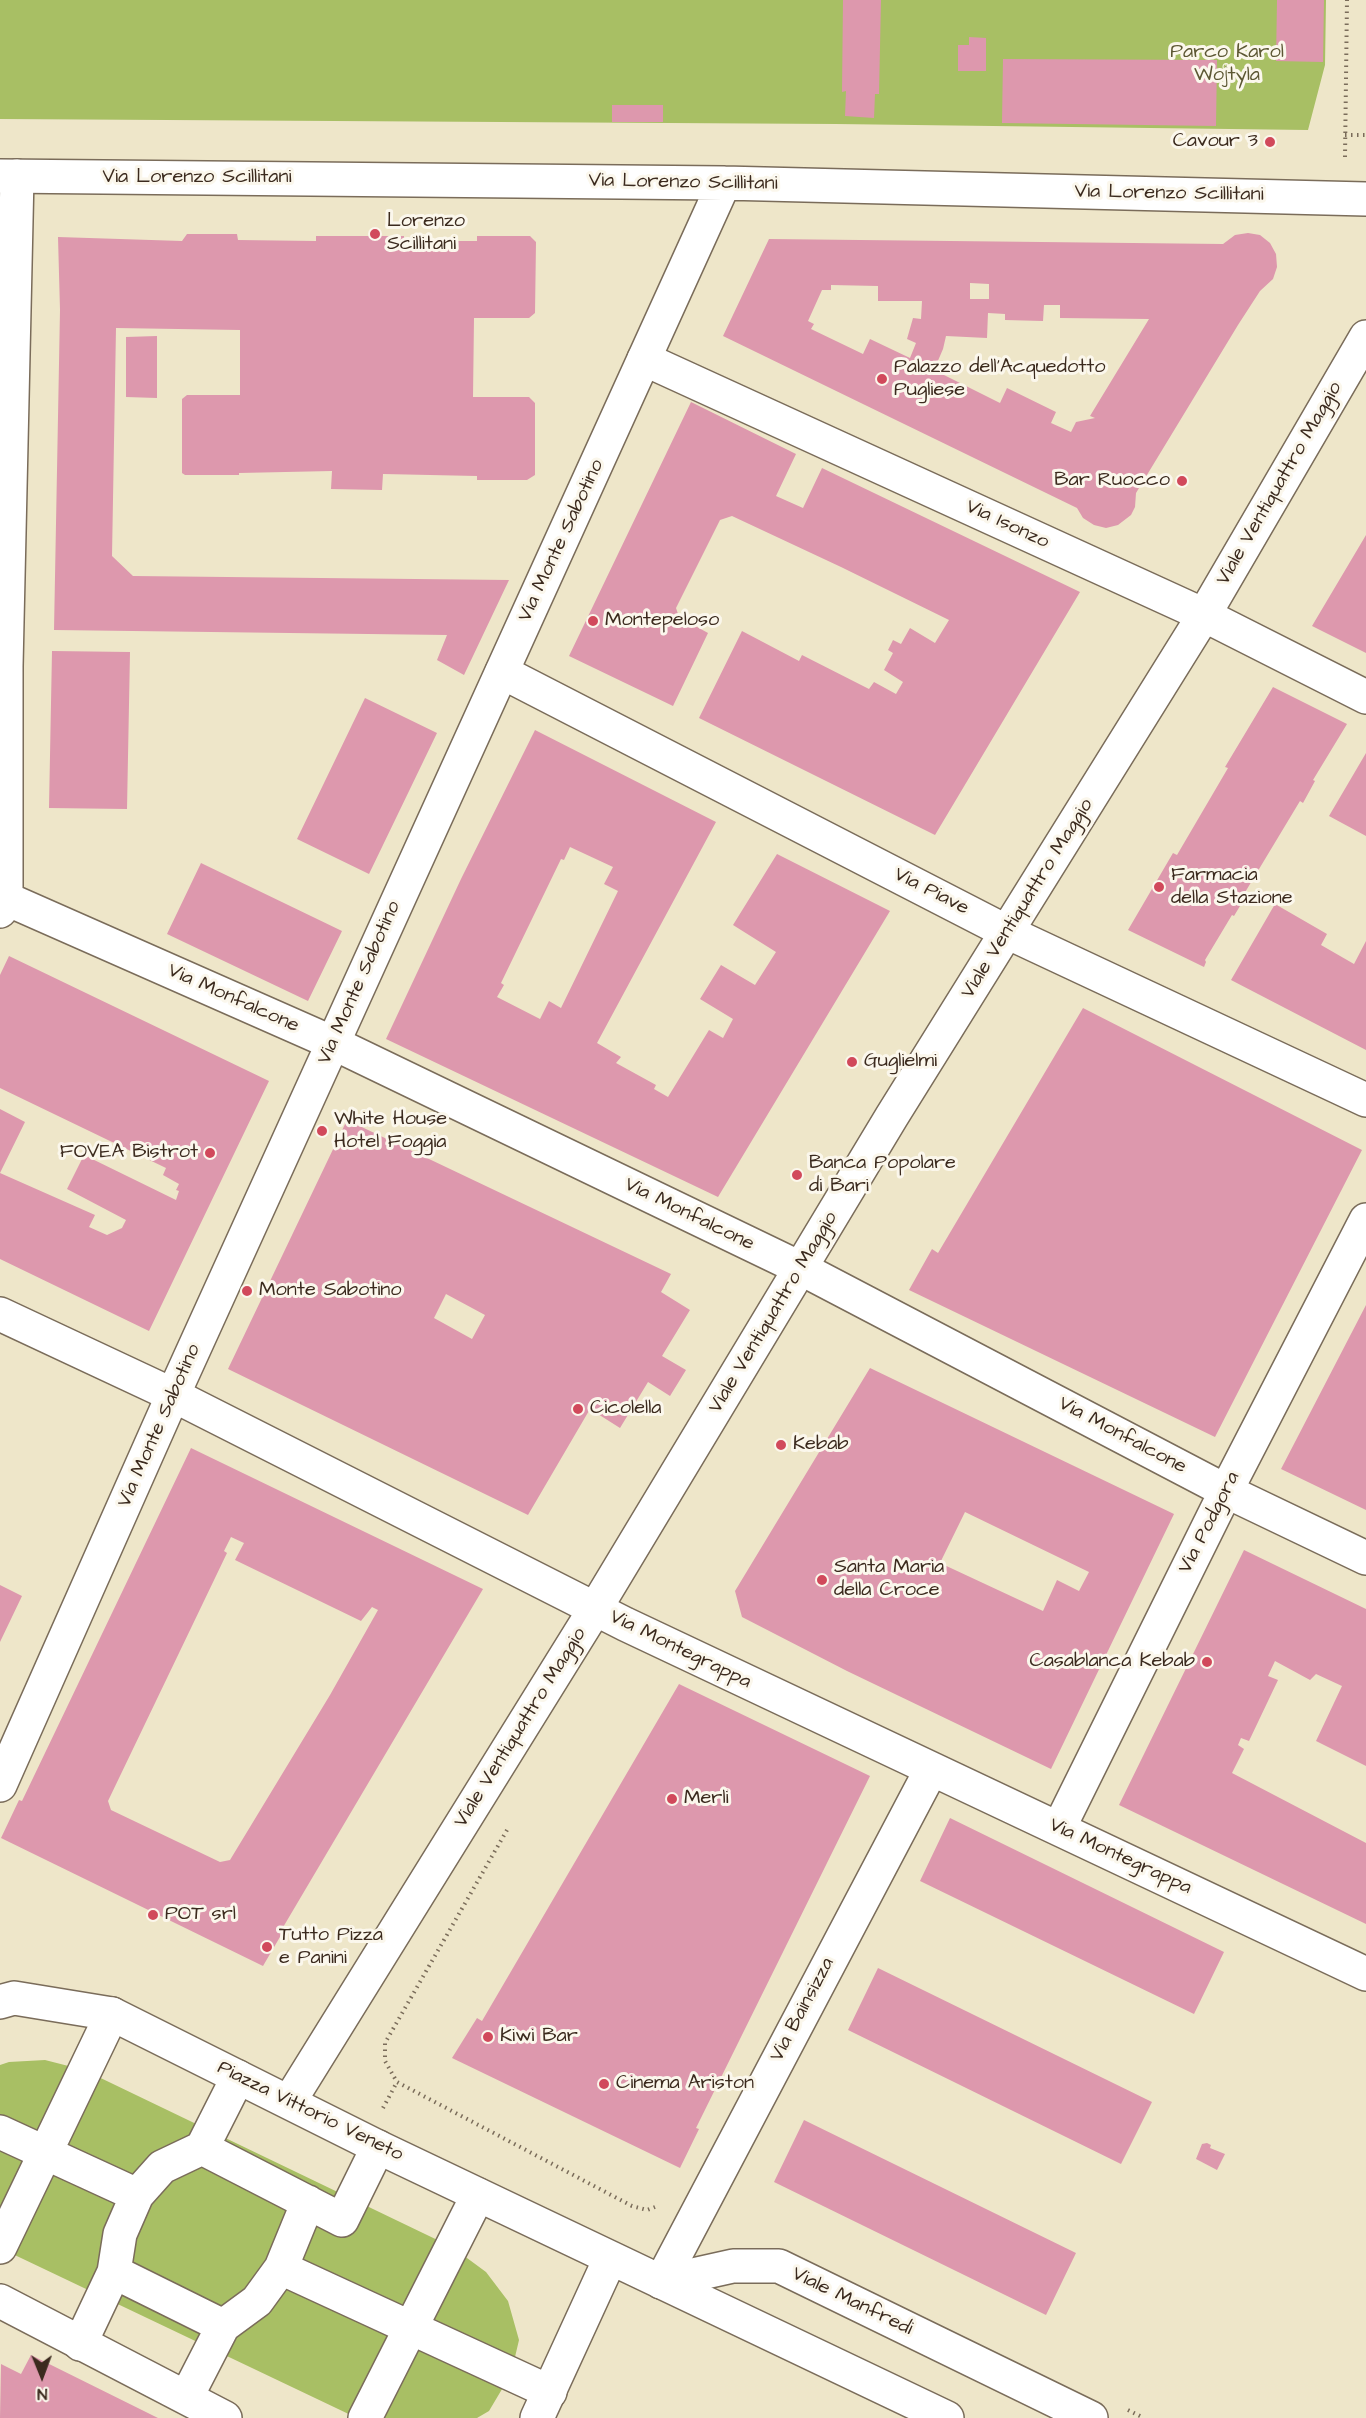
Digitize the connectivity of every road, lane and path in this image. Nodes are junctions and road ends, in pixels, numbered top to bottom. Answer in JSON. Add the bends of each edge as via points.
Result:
{"nodes":[{"id":1,"x":1347,"y":0,"type":"edge"},
{"id":2,"x":1345,"y":135,"type":"junction"},
{"id":3,"x":1366,"y":135,"type":"edge"},
{"id":4,"x":1345,"y":157,"type":"dead end"},
{"id":5,"x":9,"y":176,"type":"edge"},
{"id":6,"x":724,"y":183,"type":"junction"},
{"id":7,"x":1366,"y":199,"type":"edge"},
{"id":8,"x":1366,"y":337,"type":"edge"},
{"id":9,"x":644,"y":359,"type":"junction"},
{"id":10,"x":1204,"y":615,"type":"junction"},
{"id":11,"x":502,"y":672,"type":"junction"},
{"id":12,"x":1366,"y":697,"type":"edge"},
{"id":13,"x":2,"y":902,"type":"edge"},
{"id":14,"x":1007,"y":932,"type":"junction"},
{"id":15,"x":333,"y":1043,"type":"junction"},
{"id":16,"x":1366,"y":1100,"type":"edge"},
{"id":17,"x":1366,"y":1220,"type":"edge"},
{"id":18,"x":802,"y":1269,"type":"junction"},
{"id":19,"x":0,"y":1314,"type":"edge"},
{"id":20,"x":173,"y":1395,"type":"junction"},
{"id":21,"x":1226,"y":1491,"type":"junction"},
{"id":22,"x":1366,"y":1558,"type":"edge"},
{"id":23,"x":595,"y":1609,"type":"junction"},
{"id":24,"x":931,"y":1770,"type":"junction"},
{"id":25,"x":0,"y":1785,"type":"edge"},
{"id":26,"x":1059,"y":1828,"type":"junction"},
{"id":27,"x":1366,"y":1974,"type":"edge"},
{"id":28,"x":0,"y":2002,"type":"edge"},
{"id":29,"x":112,"y":2014,"type":"junction"},
{"id":30,"x":238,"y":2077,"type":"junction"},
{"id":31,"x":289,"y":2102,"type":"junction"},
{"id":32,"x":0,"y":2132,"type":"edge"},
{"id":33,"x":378,"y":2147,"type":"junction"},
{"id":34,"x":202,"y":2148,"type":"junction"},
{"id":35,"x":45,"y":2152,"type":"junction"},
{"id":36,"x":136,"y":2195,"type":"junction"},
{"id":37,"x":478,"y":2195,"type":"junction"},
{"id":38,"x":308,"y":2202,"type":"junction"},
{"id":39,"x":0,"y":2247,"type":"edge"},
{"id":40,"x":610,"y":2259,"type":"junction"},
{"id":41,"x":281,"y":2268,"type":"junction"},
{"id":42,"x":114,"y":2272,"type":"junction"},
{"id":43,"x":660,"y":2282,"type":"junction"},
{"id":44,"x":0,"y":2301,"type":"edge"},
{"id":45,"x":223,"y":2326,"type":"junction"},
{"id":46,"x":411,"y":2328,"type":"junction"},
{"id":47,"x":80,"y":2344,"type":"junction"},
{"id":48,"x":187,"y":2396,"type":"junction"},
{"id":49,"x":544,"y":2405,"type":"edge"},
{"id":50,"x":225,"y":2418,"type":"edge"},
{"id":51,"x":365,"y":2418,"type":"edge"},
{"id":52,"x":947,"y":2418,"type":"edge"},
{"id":53,"x":1091,"y":2418,"type":"edge"}],
"edges":[{"from":1,"to":2,"type":"path"},
{"from":2,"to":3,"type":"path"},
{"from":2,"to":4,"type":"path"},
{"from":5,"to":6,"type":"street","name":"Via Lorenzo Scillitani"},
{"from":5,"to":13,"type":"street"},
{"from":6,"to":7,"type":"street","name":"Via Lorenzo Scillitani"},
{"from":6,"to":9,"type":"street","name":"Via Monte Sabotino"},
{"from":8,"to":10,"type":"street","name":"Viale Ventiquattro Maggio"},
{"from":9,"to":10,"type":"street","name":"Via Isonzo"},
{"from":9,"to":11,"type":"street","name":"Via Monte Sabotino"},
{"from":10,"to":12,"type":"street","name":"Via Isonzo"},
{"from":10,"to":14,"type":"street","name":"Viale Ventiquattro Maggio"},
{"from":11,"to":14,"type":"street","name":"Via Piave"},
{"from":11,"to":15,"type":"street","name":"Via Monte Sabotino"},
{"from":13,"to":15,"type":"street","name":"Via Monfalcone"},
{"from":14,"to":16,"type":"street","name":"Via Piave"},
{"from":14,"to":18,"type":"street","name":"Viale Ventiquattro Maggio"},
{"from":15,"to":18,"type":"street","name":"Via Monfalcone"},
{"from":15,"to":20,"type":"street","name":"Via Monte Sabotino"},
{"from":17,"to":21,"type":"street","name":"Via Podgora"},
{"from":18,"to":21,"type":"street","name":"Via Monfalcone"},
{"from":18,"to":23,"type":"street","name":"Viale Ventiquattro Maggio"},
{"from":19,"to":20,"type":"street","name":"Via Montegrappa"},
{"from":20,"to":23,"type":"street","name":"Via Montegrappa"},
{"from":20,"to":25,"type":"street","name":"Via Monte Sabotino"},
{"from":21,"to":22,"type":"street","name":"Via Monfalcone"},
{"from":21,"to":26,"type":"street","name":"Via Podgora"},
{"from":23,"to":24,"type":"street","name":"Via Montegrappa"},
{"from":23,"to":31,"type":"street","name":"Viale Ventiquattro Maggio"},
{"from":24,"to":26,"type":"street","name":"Via Montegrappa"},
{"from":24,"to":43,"type":"street","name":"Via Bainsizza"},
{"from":26,"to":27,"type":"street","name":"Via Montegrappa"},
{"from":28,"to":29,"type":"street","name":"Piazza Vittorio Veneto","via":[[14,1998]]},
{"from":29,"to":30,"type":"street","name":"Piazza Vittorio Veneto"},
{"from":29,"to":35,"type":"street"},
{"from":30,"to":31,"type":"street","name":"Piazza Vittorio Veneto"},
{"from":30,"to":34,"type":"street"},
{"from":31,"to":33,"type":"street","name":"Piazza Vittorio Veneto"},
{"from":32,"to":35,"type":"street"},
{"from":33,"to":37,"type":"street","name":"Piazza Vittorio Veneto"},
{"from":33,"to":38,"type":"street","via":[[342,2220]]},
{"from":34,"to":36,"type":"street","via":[[162,2167]]},
{"from":34,"to":38,"type":"street"},
{"from":35,"to":36,"type":"street"},
{"from":35,"to":39,"type":"street"},
{"from":36,"to":42,"type":"street","via":[[120,2234]]},
{"from":37,"to":40,"type":"street","name":"Piazza Vittorio Veneto"},
{"from":37,"to":46,"type":"street"},
{"from":38,"to":41,"type":"street"},
{"from":40,"to":43,"type":"street","name":"Piazza Vittorio Veneto"},
{"from":40,"to":49,"type":"street"},
{"from":41,"to":45,"type":"street","via":[[257,2301]]},
{"from":41,"to":46,"type":"street"},
{"from":42,"to":45,"type":"street"},
{"from":42,"to":47,"type":"street"},
{"from":43,"to":52,"type":"street"},
{"from":43,"to":53,"type":"street","name":"Viale Manfredi","via":[[733,2266],[779,2266]]},
{"from":44,"to":47,"type":"street"},
{"from":45,"to":48,"type":"street"},
{"from":46,"to":49,"type":"street"},
{"from":46,"to":51,"type":"street"},
{"from":47,"to":48,"type":"street"},
{"from":48,"to":50,"type":"street"}]}
